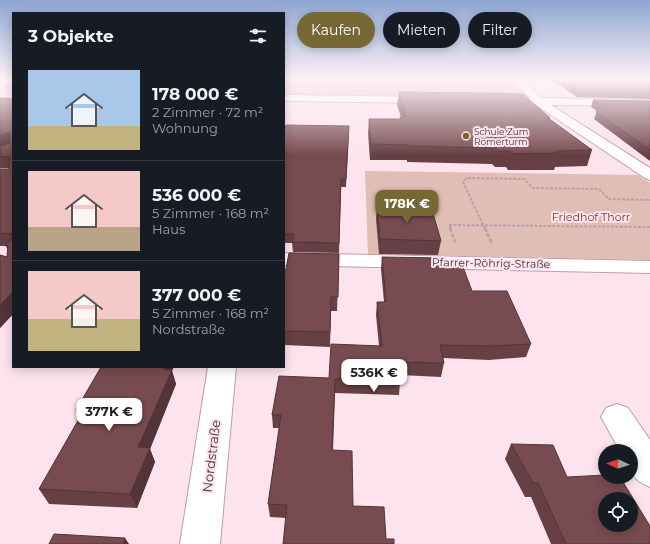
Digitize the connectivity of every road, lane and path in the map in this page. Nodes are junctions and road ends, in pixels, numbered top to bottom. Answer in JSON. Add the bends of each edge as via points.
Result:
{"nodes":[{"id":1,"x":542,"y":104,"type":"edge"},
{"id":2,"x":650,"y":175,"type":"edge"},
{"id":3,"x":650,"y":200,"type":"edge"},
{"id":4,"x":483,"y":225,"type":"junction"},
{"id":5,"x":650,"y":227,"type":"edge"},
{"id":6,"x":285,"y":259,"type":"edge"},
{"id":7,"x":463,"y":263,"type":"junction"},
{"id":8,"x":650,"y":267,"type":"edge"},
{"id":9,"x":222,"y":368,"type":"edge"},
{"id":10,"x":617,"y":417,"type":"dead end"},
{"id":11,"x":650,"y":470,"type":"edge"},
{"id":12,"x":200,"y":544,"type":"edge"}],
"edges":[{"from":1,"to":2,"type":"main road"},
{"from":3,"to":4,"type":"path","via":[[609,199],[599,189],[533,188],[524,179],[467,178],[464,182]]},
{"from":4,"to":5,"type":"path"},
{"from":4,"to":7,"type":"path","via":[[449,225]]},
{"from":6,"to":7,"type":"main road","name":"Pfarrer-Röhrig-Straße"},
{"from":7,"to":8,"type":"main road","name":"Pfarrer-Röhrig-Straße"},
{"from":9,"to":12,"type":"main road","name":"Nordstraße"},
{"from":10,"to":11,"type":"main road"}]}
